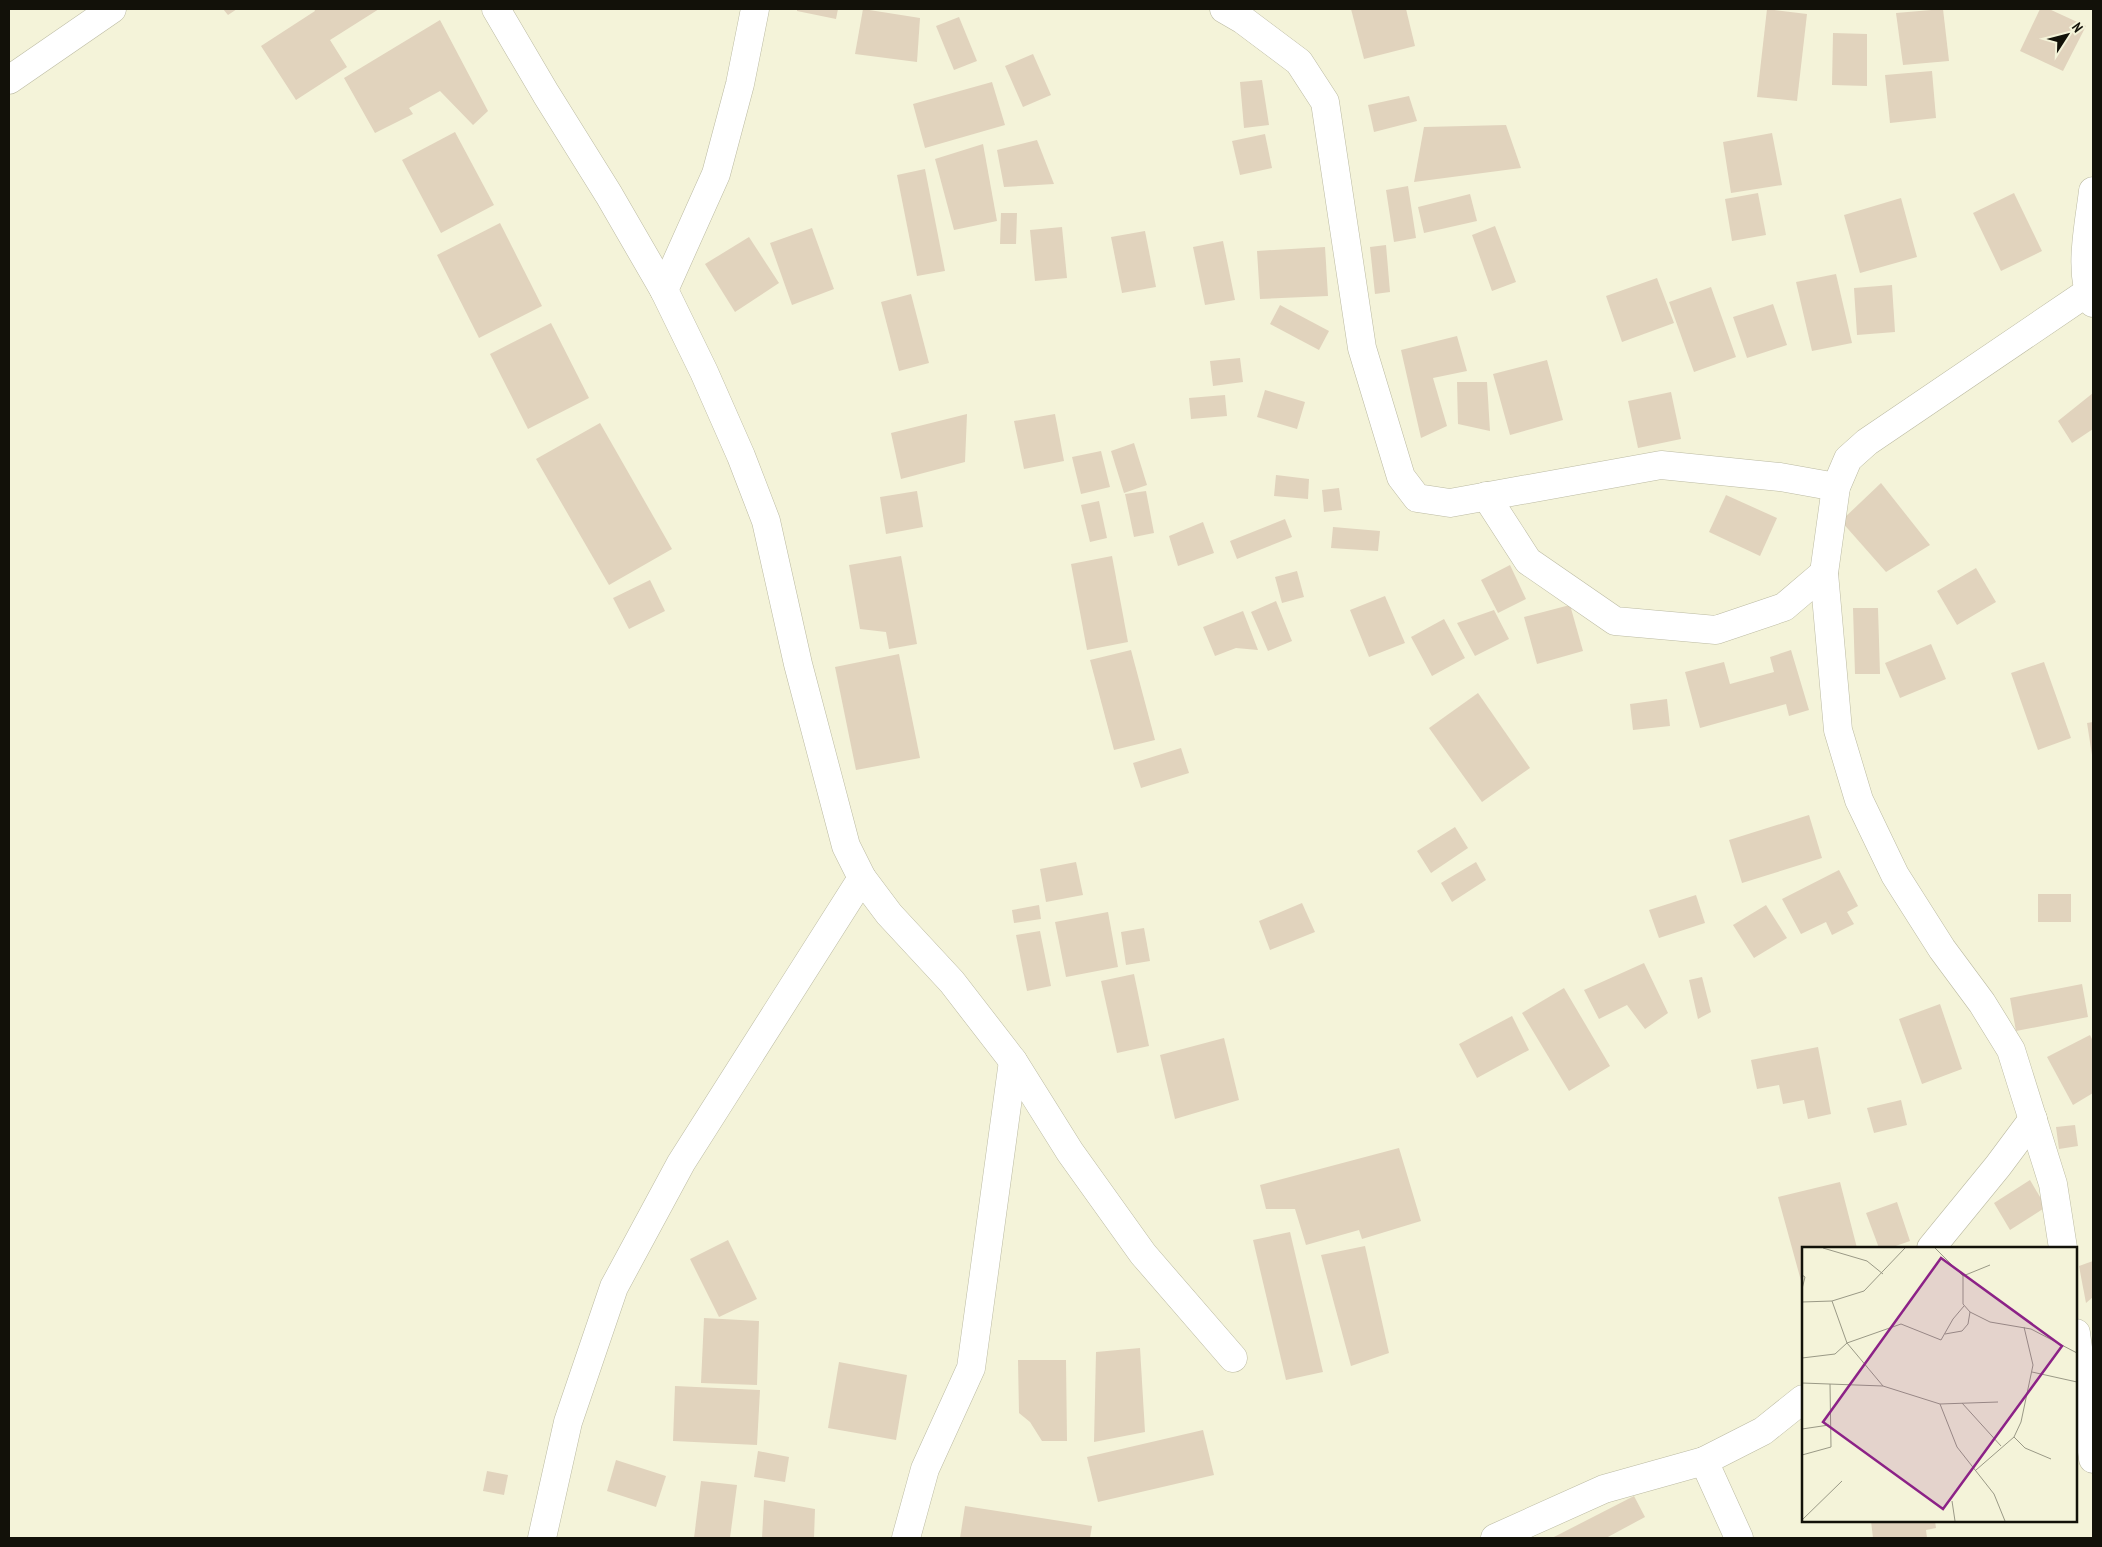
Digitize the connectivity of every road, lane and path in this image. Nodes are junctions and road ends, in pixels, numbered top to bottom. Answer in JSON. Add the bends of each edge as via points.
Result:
{"nodes":[{"id":1,"x":112,"y":9,"type":"edge"},
{"id":2,"x":496,"y":9,"type":"edge"},
{"id":3,"x":756,"y":9,"type":"edge"},
{"id":4,"x":1224,"y":9,"type":"edge"},
{"id":5,"x":9,"y":79,"type":"edge"},
{"id":6,"x":2093,"y":191,"type":"edge"},
{"id":7,"x":664,"y":290,"type":"junction"},
{"id":8,"x":2091,"y":298,"type":"edge"},
{"id":9,"x":1836,"y":487,"type":"junction"},
{"id":10,"x":1486,"y":496,"type":"junction"},
{"id":11,"x":1824,"y":573,"type":"junction"},
{"id":12,"x":862,"y":878,"type":"junction"},
{"id":13,"x":1013,"y":1061,"type":"junction"},
{"id":14,"x":2033,"y":1119,"type":"junction"},
{"id":15,"x":1932,"y":1247,"type":"edge"},
{"id":16,"x":2063,"y":1247,"type":"edge"},
{"id":17,"x":2077,"y":1340,"type":"edge"},
{"id":18,"x":1233,"y":1358,"type":"dead end"},
{"id":19,"x":1802,"y":1400,"type":"edge"},
{"id":20,"x":2093,"y":1459,"type":"edge"},
{"id":21,"x":1704,"y":1461,"type":"junction"},
{"id":22,"x":542,"y":1538,"type":"edge"},
{"id":23,"x":906,"y":1538,"type":"edge"},
{"id":24,"x":1495,"y":1538,"type":"edge"},
{"id":25,"x":1739,"y":1538,"type":"edge"}],
"edges":[{"from":1,"to":5,"type":"street"},
{"from":2,"to":7,"type":"street","via":[[610,194]]},
{"from":3,"to":7,"type":"street","via":[[716,174]]},
{"from":4,"to":10,"type":"street","via":[[1299,62],[1326,102],[1362,348],[1401,477],[1417,498],[1450,502]]},
{"from":6,"to":8,"type":"street","via":[[2085,251]]},
{"from":7,"to":12,"type":"street","via":[[704,372],[766,521],[798,664],[844,838]]},
{"from":8,"to":9,"type":"street","via":[[1867,442],[1848,459]]},
{"from":9,"to":10,"type":"street","via":[[1661,465]]},
{"from":9,"to":11,"type":"street"},
{"from":10,"to":11,"type":"street","via":[[1528,561],[1615,621],[1716,630],[1784,607]]},
{"from":11,"to":14,"type":"street","via":[[1838,730],[1859,800],[1895,875],[2011,1050]]},
{"from":12,"to":13,"type":"street","via":[[889,914],[952,982]]},
{"from":12,"to":22,"type":"street","via":[[681,1163],[614,1287],[568,1422]]},
{"from":13,"to":18,"type":"street","via":[[1121,1225]]},
{"from":13,"to":23,"type":"street","via":[[971,1368],[925,1469]]},
{"from":14,"to":15,"type":"street"},
{"from":14,"to":16,"type":"street","via":[[2053,1184]]},
{"from":17,"to":20,"type":"street"},
{"from":19,"to":21,"type":"street","via":[[1763,1431]]},
{"from":21,"to":24,"type":"street","via":[[1604,1490]]},
{"from":21,"to":25,"type":"street"}]}
